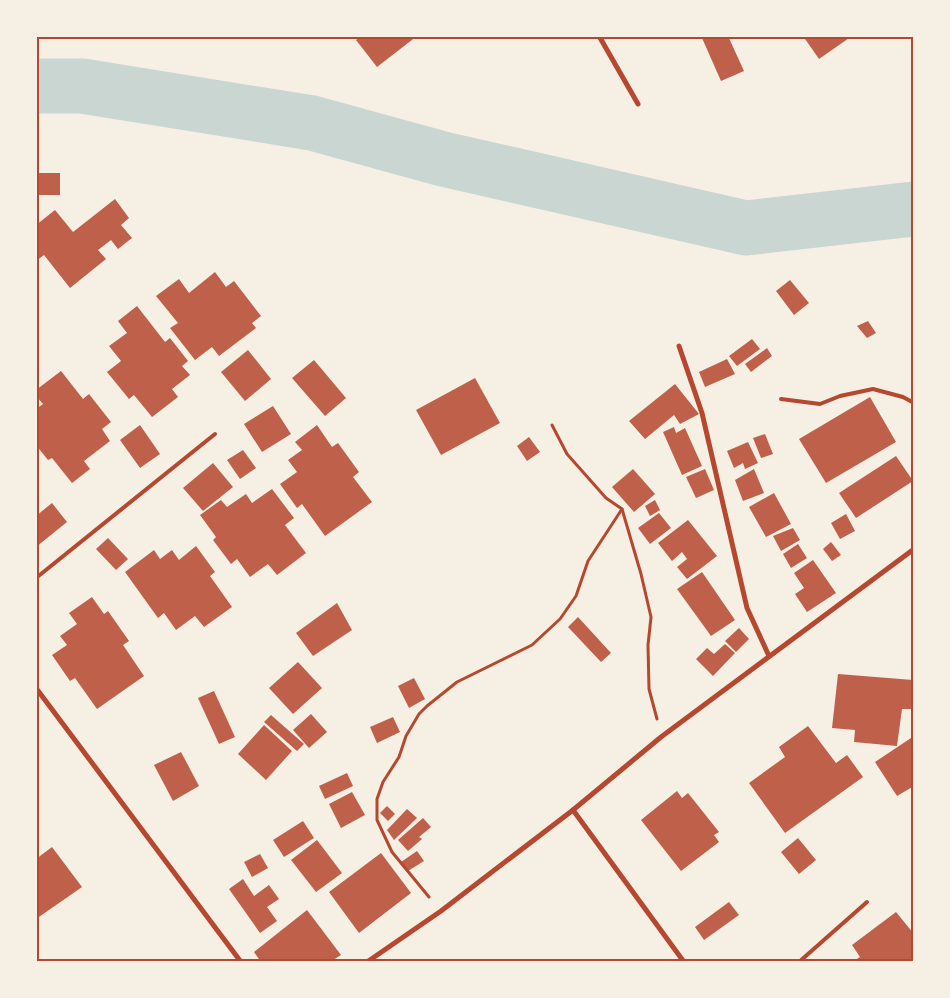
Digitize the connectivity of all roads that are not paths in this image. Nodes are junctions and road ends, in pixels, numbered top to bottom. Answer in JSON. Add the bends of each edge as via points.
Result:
{"nodes":[{"id":1,"x":599,"y":36,"type":"edge"},
{"id":2,"x":638,"y":104,"type":"dead end"},
{"id":3,"x":680,"y":346,"type":"dead end"},
{"id":4,"x":781,"y":399,"type":"dead end"},
{"id":5,"x":914,"y":403,"type":"edge"},
{"id":6,"x":215,"y":434,"type":"dead end"},
{"id":7,"x":914,"y":549,"type":"edge"},
{"id":8,"x":36,"y":578,"type":"edge"},
{"id":9,"x":769,"y":656,"type":"junction"},
{"id":10,"x":36,"y":688,"type":"edge"},
{"id":11,"x":572,"y":810,"type":"junction"},
{"id":12,"x":867,"y":902,"type":"dead end"},
{"id":13,"x":241,"y":962,"type":"edge"},
{"id":14,"x":366,"y":962,"type":"edge"},
{"id":15,"x":684,"y":962,"type":"edge"},
{"id":16,"x":799,"y":962,"type":"edge"}],
"edges":[{"from":1,"to":2,"type":"street"},
{"from":3,"to":9,"type":"street","via":[[702,413],[747,608]]},
{"from":4,"to":5,"type":"lane","via":[[820,404],[873,389]]},
{"from":6,"to":8,"type":"lane"},
{"from":7,"to":9,"type":"street"},
{"from":9,"to":11,"type":"street","via":[[661,737]]},
{"from":10,"to":13,"type":"street"},
{"from":11,"to":14,"type":"street","via":[[441,911]]},
{"from":11,"to":15,"type":"street"},
{"from":12,"to":16,"type":"lane"}]}
